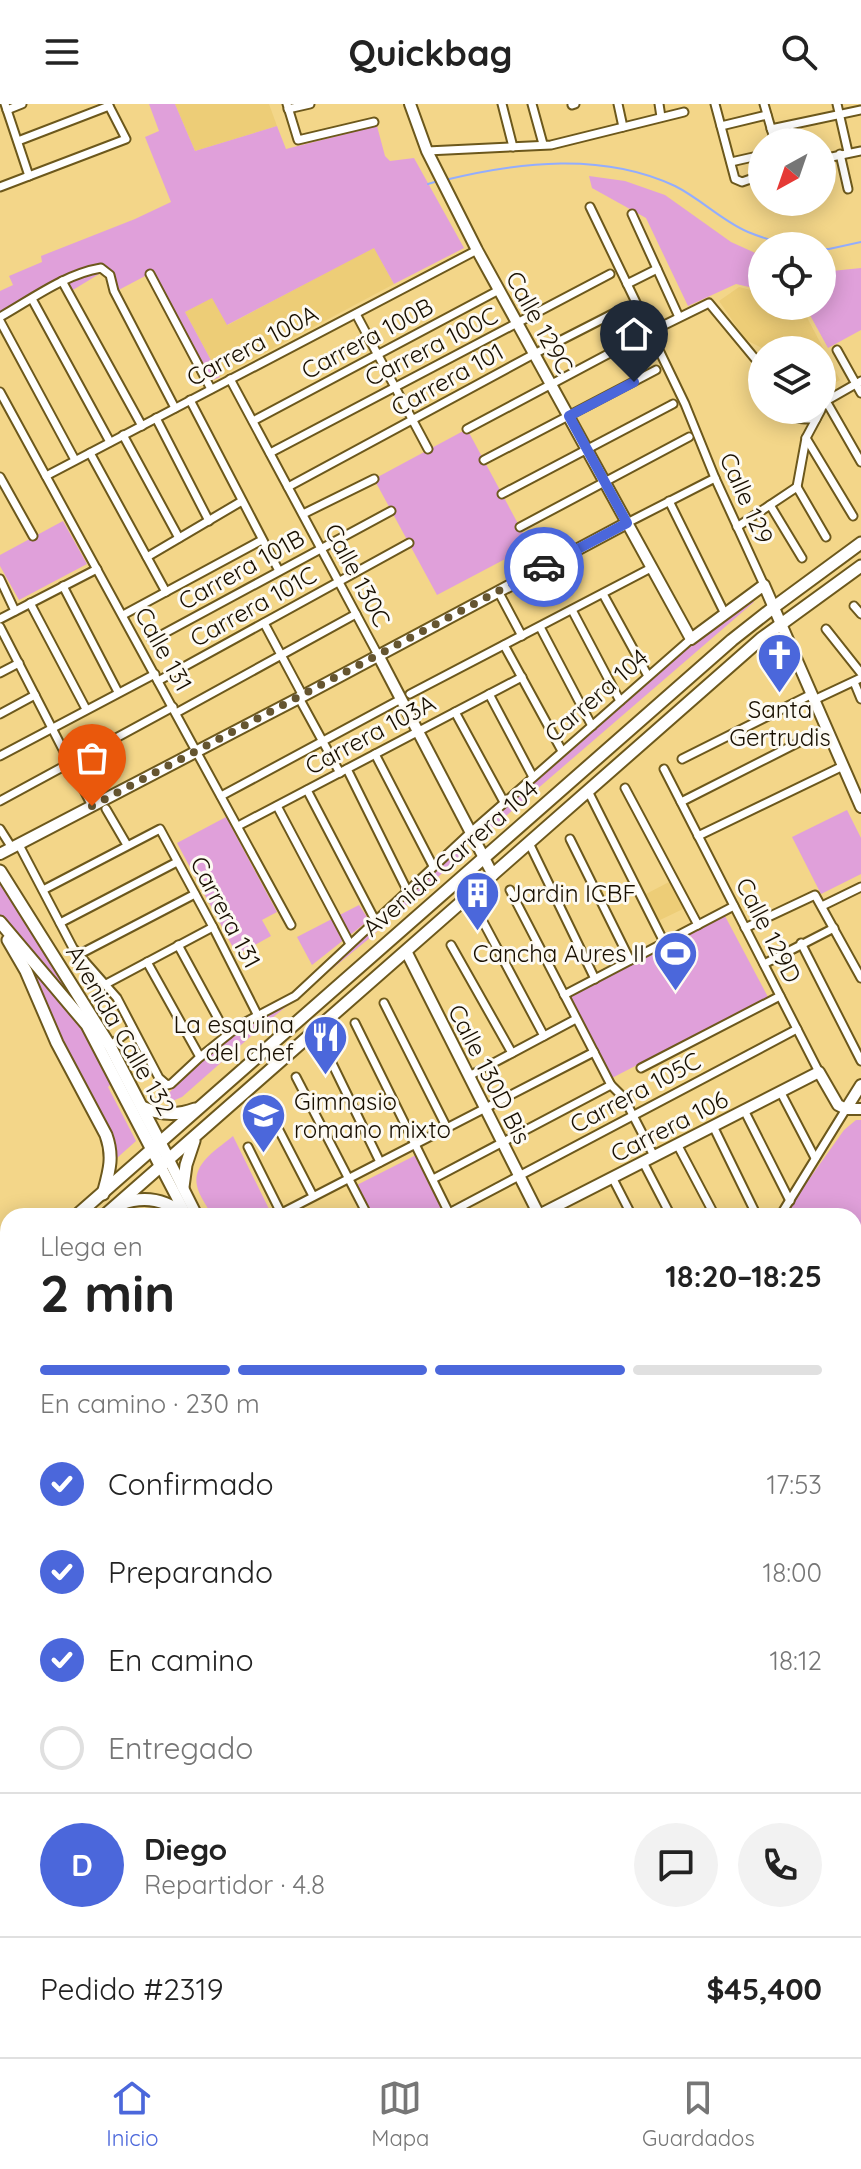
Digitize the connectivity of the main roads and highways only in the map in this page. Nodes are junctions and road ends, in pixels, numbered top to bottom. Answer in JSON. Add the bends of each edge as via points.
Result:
{"nodes":[{"id":1,"x":861,"y":543,"type":"edge"},
{"id":2,"x":861,"y":566,"type":"edge"},
{"id":3,"x":0,"y":871,"type":"edge"},
{"id":4,"x":0,"y":925,"type":"edge"},
{"id":5,"x":203,"y":1105,"type":"junction"},
{"id":6,"x":142,"y":1107,"type":"junction"},
{"id":7,"x":196,"y":1137,"type":"junction"},
{"id":8,"x":156,"y":1146,"type":"junction"},
{"id":9,"x":165,"y":1164,"type":"junction"},
{"id":10,"x":183,"y":1187,"type":"road end"},
{"id":11,"x":103,"y":1194,"type":"junction"},
{"id":12,"x":117,"y":1206,"type":"junction"},
{"id":13,"x":86,"y":1208,"type":"edge"},
{"id":14,"x":114,"y":1208,"type":"edge"},
{"id":15,"x":174,"y":1208,"type":"edge"}],
"edges":[{"from":1,"to":5,"type":"main road","name":"Avenida Carrera 104","via":[[732,640]]},
{"from":2,"to":7,"type":"main road","name":"Avenida Carrera 104","via":[[781,622]]},
{"from":3,"to":6,"type":"main road","name":"Avenida Calle 132","via":[[110,1046]]},
{"from":4,"to":8,"type":"main road","name":"Avenida Calle 132","via":[[87,1025]]},
{"from":4,"to":11,"type":"main road","via":[[106,1135],[111,1160]]},
{"from":5,"to":6,"type":"main road","via":[[171,1114]]},
{"from":5,"to":8,"type":"main road","name":"Avenida Carrera 104"},
{"from":6,"to":8,"type":"main road","name":"Avenida Calle 132"},
{"from":7,"to":9,"type":"main road","name":"Avenida Carrera 104"},
{"from":7,"to":10,"type":"main road"},
{"from":8,"to":9,"type":"main road","name":"Avenida Calle 132"},
{"from":8,"to":11,"type":"main road","name":"Avenida Carrera 104"},
{"from":9,"to":12,"type":"main road","name":"Avenida Carrera 104"},
{"from":11,"to":13,"type":"main road","name":"Avenida Carrera 104"},
{"from":12,"to":14,"type":"main road","name":"Avenida Carrera 104"},
{"from":12,"to":15,"type":"main road","via":[[157,1200]]}]}
